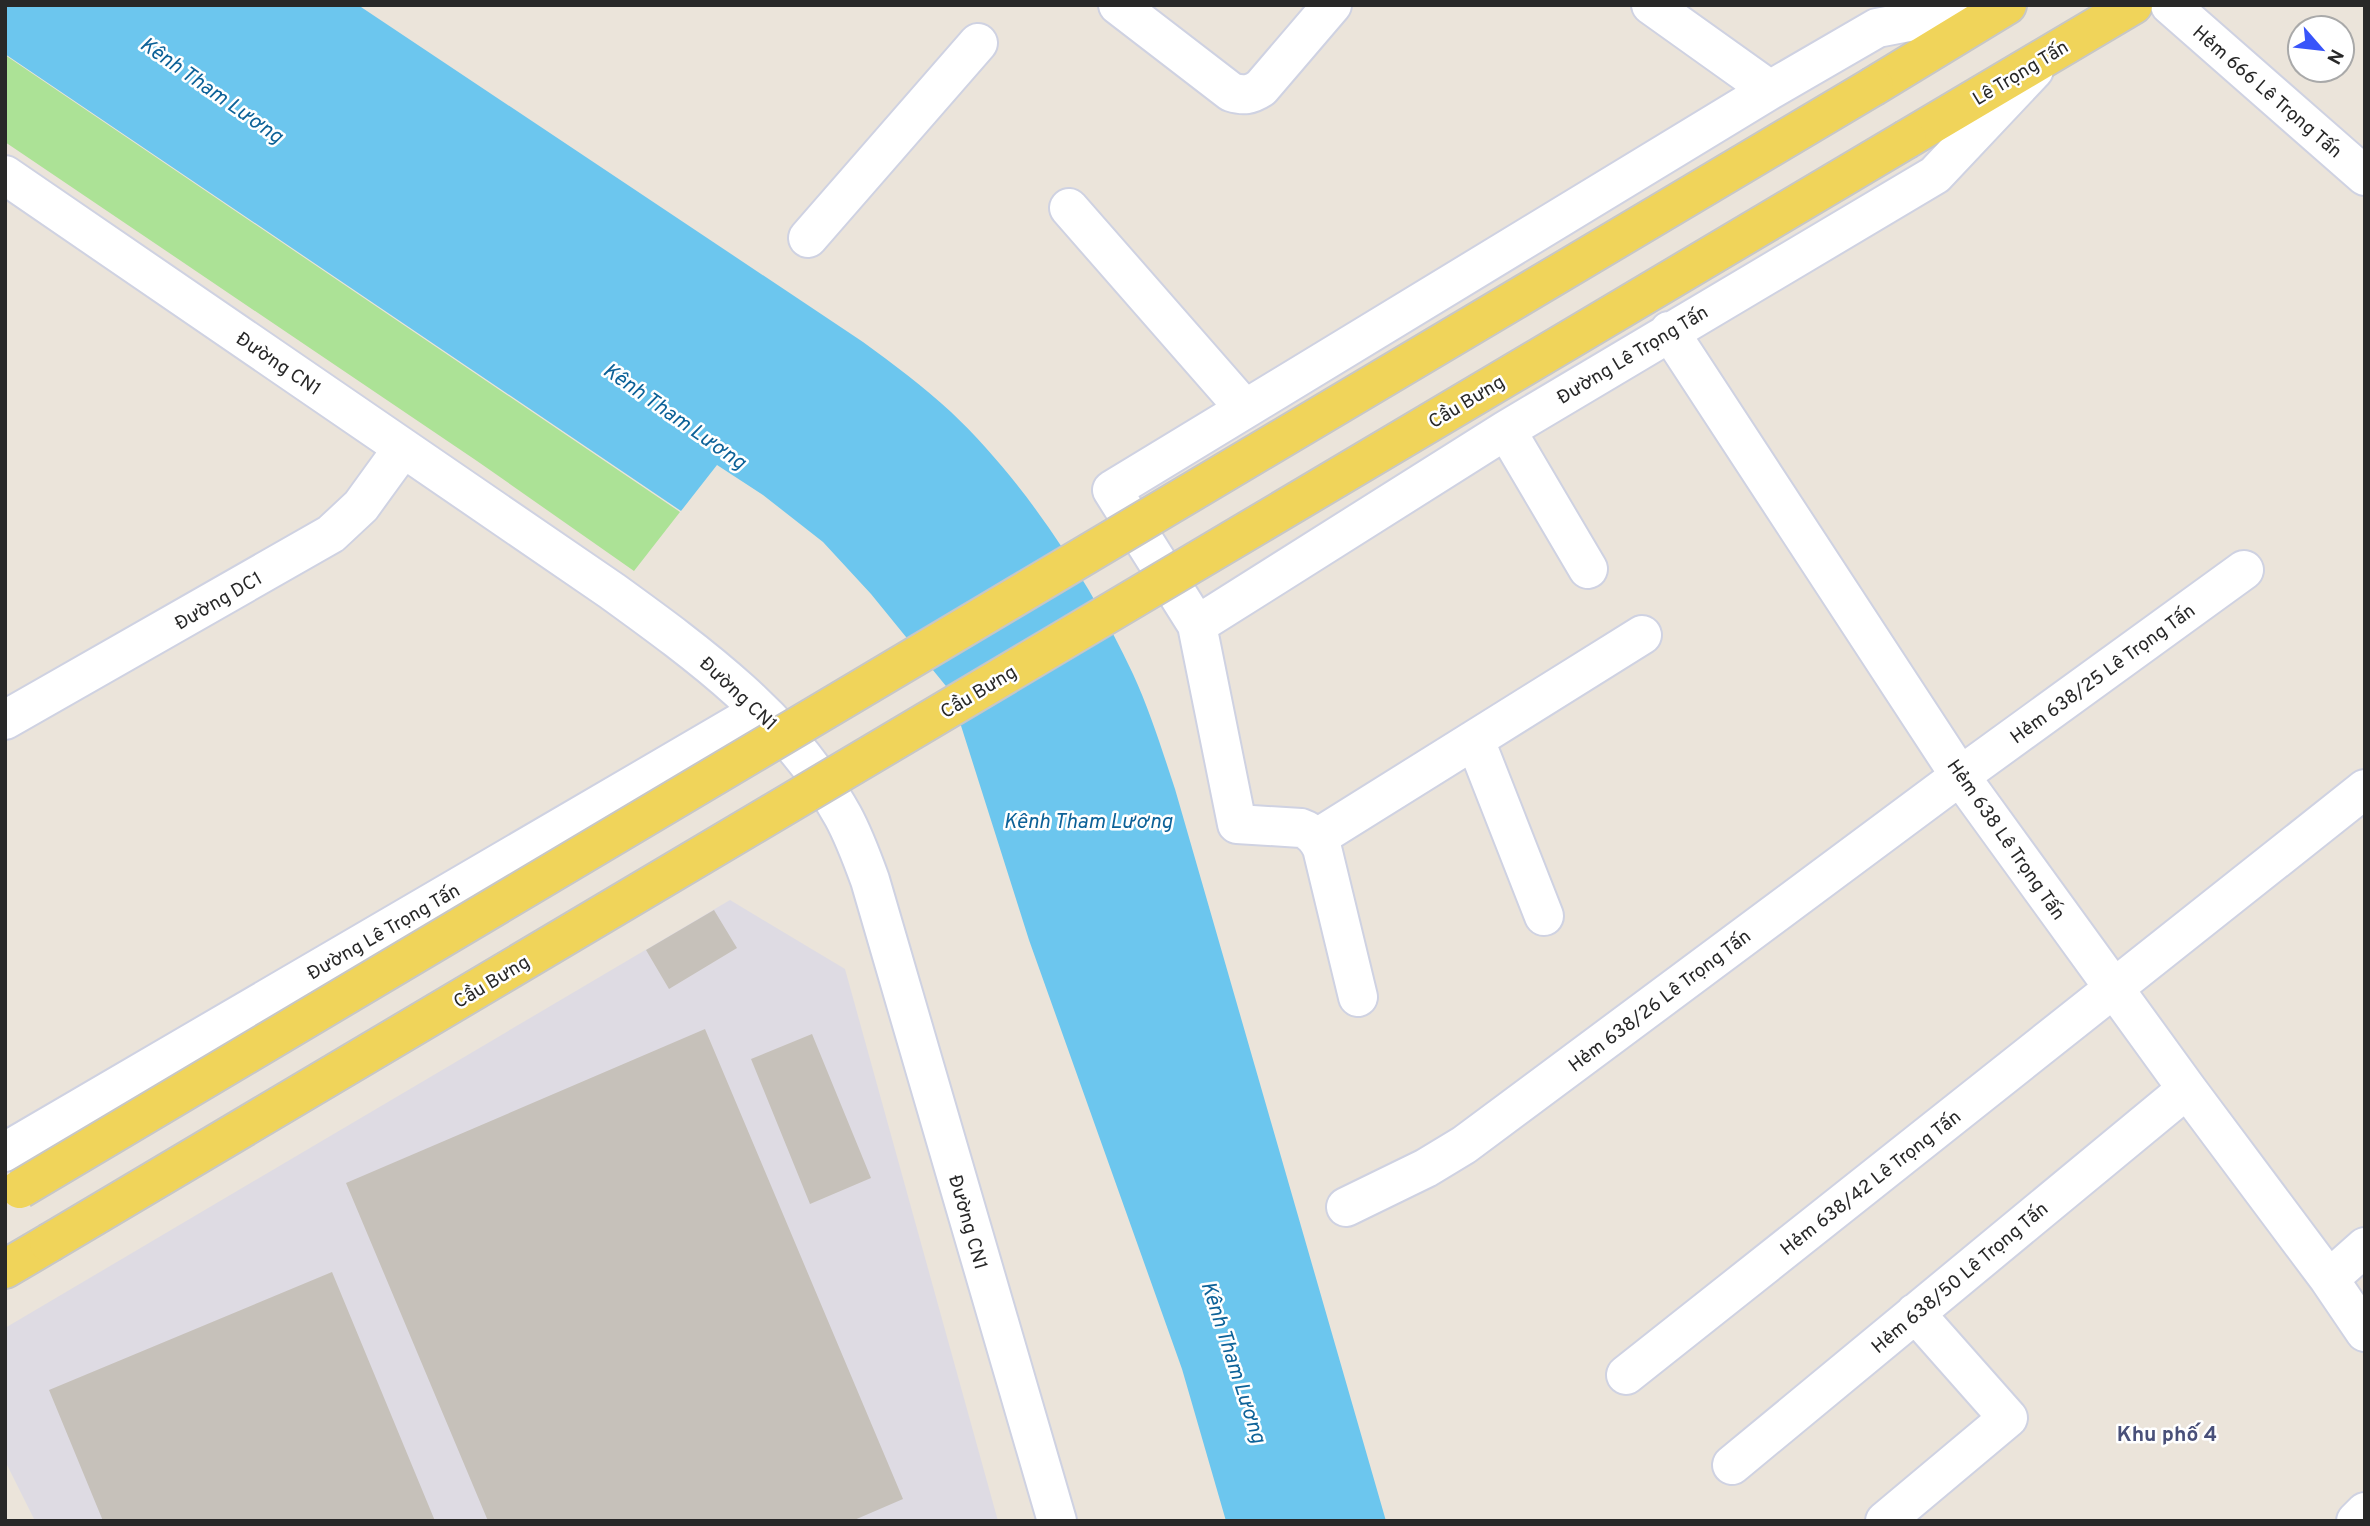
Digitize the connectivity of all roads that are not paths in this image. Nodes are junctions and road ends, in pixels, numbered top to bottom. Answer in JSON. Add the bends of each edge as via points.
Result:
{"nodes":[{"id":1,"x":1118,"y":5,"type":"edge"},
{"id":2,"x":1332,"y":5,"type":"edge"},
{"id":3,"x":1651,"y":5,"type":"edge"},
{"id":4,"x":1996,"y":5,"type":"edge"},
{"id":5,"x":2007,"y":5,"type":"edge"},
{"id":6,"x":2133,"y":5,"type":"edge"},
{"id":7,"x":2170,"y":5,"type":"edge"},
{"id":8,"x":978,"y":43,"type":"dead end"},
{"id":9,"x":2045,"y":58,"type":"junction"},
{"id":10,"x":1770,"y":90,"type":"junction"},
{"id":11,"x":1907,"y":139,"type":"joint"},
{"id":12,"x":5,"y":174,"type":"edge"},
{"id":13,"x":2365,"y":176,"type":"edge"},
{"id":14,"x":1069,"y":208,"type":"dead end"},
{"id":15,"x":808,"y":238,"type":"dead end"},
{"id":16,"x":1669,"y":331,"type":"junction"},
{"id":17,"x":1245,"y":409,"type":"junction"},
{"id":18,"x":1506,"y":430,"type":"junction"},
{"id":19,"x":403,"y":448,"type":"junction"},
{"id":20,"x":1588,"y":569,"type":"dead end"},
{"id":21,"x":2244,"y":570,"type":"dead end"},
{"id":22,"x":1197,"y":625,"type":"junction"},
{"id":23,"x":1642,"y":635,"type":"dead end"},
{"id":24,"x":760,"y":711,"type":"junction"},
{"id":25,"x":5,"y":720,"type":"edge"},
{"id":26,"x":1475,"y":740,"type":"junction"},
{"id":27,"x":1961,"y":775,"type":"junction"},
{"id":28,"x":2365,"y":789,"type":"edge"},
{"id":29,"x":1317,"y":838,"type":"junction"},
{"id":30,"x":1544,"y":916,"type":"dead end"},
{"id":31,"x":2114,"y":990,"type":"junction"},
{"id":32,"x":1358,"y":997,"type":"dead end"},
{"id":33,"x":2187,"y":1089,"type":"junction"},
{"id":34,"x":5,"y":1152,"type":"edge"},
{"id":35,"x":12,"y":1193,"type":"edge"},
{"id":36,"x":1346,"y":1207,"type":"dead end"},
{"id":37,"x":2365,"y":1247,"type":"edge"},
{"id":38,"x":5,"y":1269,"type":"edge"},
{"id":39,"x":2329,"y":1279,"type":"junction"},
{"id":40,"x":1915,"y":1313,"type":"junction"},
{"id":41,"x":2365,"y":1332,"type":"edge"},
{"id":42,"x":1626,"y":1375,"type":"dead end"},
{"id":43,"x":1732,"y":1465,"type":"dead end"},
{"id":44,"x":2365,"y":1511,"type":"edge"},
{"id":45,"x":1057,"y":1521,"type":"edge"},
{"id":46,"x":1885,"y":1521,"type":"edge"},
{"id":47,"x":2356,"y":1521,"type":"edge"}],
"edges":[{"from":1,"to":2,"type":"street","via":[[1241,96],[1261,88]]},
{"from":3,"to":10,"type":"street"},
{"from":4,"to":10,"type":"street","via":[[1878,28]]},
{"from":5,"to":35,"type":"main road","bridge":true},
{"from":6,"to":9,"type":"main road","name":"Lê Trọng Tấn"},
{"from":7,"to":13,"type":"street","name":"Hẻm 666 Lê Trọng Tấn"},
{"from":8,"to":15,"type":"street"},
{"from":9,"to":11,"type":"main road","name":"Lê Trọng Tấn"},
{"from":9,"to":16,"type":"street","name":"Đường Lê Trọng Tấn","via":[[1935,175]]},
{"from":10,"to":17,"type":"street"},
{"from":11,"to":38,"type":"main road","name":"Cầu Bưng","bridge":true},
{"from":12,"to":19,"type":"street","name":"Đường CN1"},
{"from":14,"to":17,"type":"street"},
{"from":16,"to":18,"type":"street","name":"Đường Lê Trọng Tấn"},
{"from":16,"to":27,"type":"street","name":"Hẻm 638 Lê Trọng Tấn"},
{"from":17,"to":22,"type":"street","via":[[1112,490]]},
{"from":18,"to":20,"type":"street"},
{"from":18,"to":22,"type":"street","name":"Đường Lê Trọng Tấn"},
{"from":19,"to":24,"type":"street","name":"Đường CN1","via":[[678,639]]},
{"from":19,"to":25,"type":"street","name":"Đường DC1","via":[[360,506],[331,534]]},
{"from":21,"to":27,"type":"street","name":"Hẻm 638/25 Lê Trọng Tấn"},
{"from":22,"to":29,"type":"street","via":[[1237,824],[1301,828]]},
{"from":23,"to":26,"type":"street"},
{"from":24,"to":34,"type":"street","name":"Đường Lê Trọng Tấn"},
{"from":24,"to":45,"type":"street","name":"Đường CN1","via":[[826,788],[870,880]]},
{"from":26,"to":29,"type":"street"},
{"from":26,"to":30,"type":"street"},
{"from":27,"to":31,"type":"street","name":"Hẻm 638 Lê Trọng Tấn"},
{"from":27,"to":36,"type":"street","name":"Hẻm 638/26 Lê Trọng Tấn","via":[[1464,1145]]},
{"from":28,"to":31,"type":"street","name":"Hẻm 638/42 Lê Trọng Tấn"},
{"from":29,"to":32,"type":"street"},
{"from":31,"to":33,"type":"street","name":"Hẻm 638 Lê Trọng Tấn"},
{"from":31,"to":42,"type":"street","name":"Hẻm 638/42 Lê Trọng Tấn"},
{"from":33,"to":39,"type":"street","name":"Hẻm 638 Lê Trọng Tấn"},
{"from":33,"to":40,"type":"street","name":"Hẻm 638/50 Lê Trọng Tấn"},
{"from":37,"to":39,"type":"street"},
{"from":39,"to":41,"type":"street","name":"Hẻm 638 Lê Trọng Tấn"},
{"from":40,"to":43,"type":"street","name":"Hẻm 638/50 Lê Trọng Tấn"},
{"from":40,"to":46,"type":"street","via":[[2008,1418]]},
{"from":44,"to":47,"type":"street"}]}
